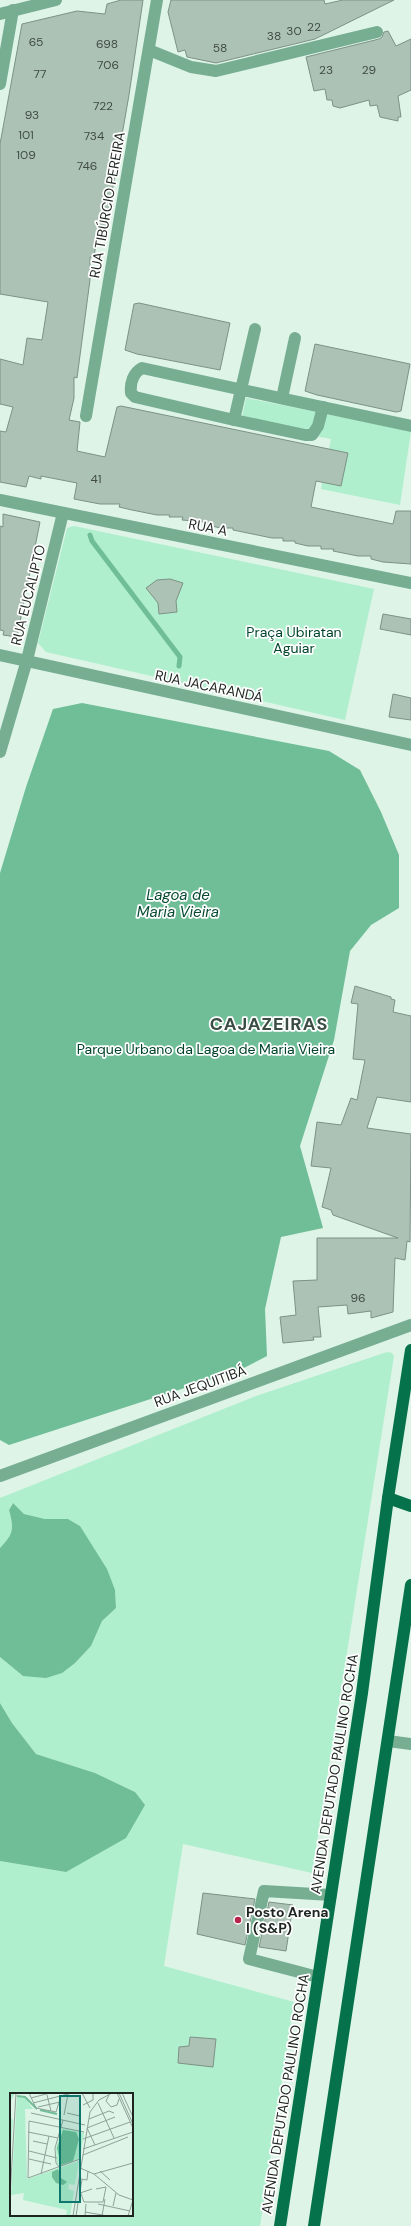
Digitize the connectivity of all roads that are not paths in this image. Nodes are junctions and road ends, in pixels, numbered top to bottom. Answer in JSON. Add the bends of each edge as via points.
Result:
{"nodes":[{"id":1,"x":56,"y":0,"type":"edge"},
{"id":2,"x":157,"y":0,"type":"edge"},
{"id":3,"x":13,"y":10,"type":"junction"},
{"id":4,"x":0,"y":14,"type":"edge"},
{"id":5,"x":377,"y":32,"type":"dead end"},
{"id":6,"x":149,"y":50,"type":"junction"},
{"id":7,"x":0,"y":84,"type":"edge"},
{"id":8,"x":255,"y":329,"type":"dead end"},
{"id":9,"x":295,"y":338,"type":"dead end"},
{"id":10,"x":241,"y":390,"type":"junction"},
{"id":11,"x":282,"y":398,"type":"junction"},
{"id":12,"x":323,"y":407,"type":"junction"},
{"id":13,"x":86,"y":416,"type":"dead end"},
{"id":14,"x":234,"y":420,"type":"junction"},
{"id":15,"x":411,"y":426,"type":"edge"},
{"id":16,"x":0,"y":500,"type":"edge"},
{"id":17,"x":63,"y":513,"type":"junction"},
{"id":18,"x":411,"y":583,"type":"edge"},
{"id":19,"x":0,"y":655,"type":"edge"},
{"id":20,"x":27,"y":660,"type":"junction"},
{"id":21,"x":411,"y":745,"type":"edge"},
{"id":22,"x":0,"y":752,"type":"edge"},
{"id":23,"x":411,"y":1325,"type":"edge"},
{"id":24,"x":411,"y":1350,"type":"edge"},
{"id":25,"x":0,"y":1476,"type":"edge"},
{"id":26,"x":388,"y":1498,"type":"junction"},
{"id":27,"x":411,"y":1506,"type":"edge"},
{"id":28,"x":411,"y":1585,"type":"edge"},
{"id":29,"x":388,"y":1741,"type":"junction"},
{"id":30,"x":411,"y":1744,"type":"edge"},
{"id":31,"x":331,"y":1895,"type":"junction"},
{"id":32,"x":318,"y":1977,"type":"junction"},
{"id":33,"x":280,"y":2226,"type":"edge"},
{"id":34,"x":314,"y":2226,"type":"edge"}],
"edges":[{"from":1,"to":3,"type":"street"},
{"from":2,"to":6,"type":"street","name":"RUA TIBÚRCIO PEREIRA"},
{"from":3,"to":4,"type":"street"},
{"from":3,"to":7,"type":"street"},
{"from":5,"to":6,"type":"street","via":[[216,71],[191,67]]},
{"from":6,"to":13,"type":"street","name":"RUA TIBÚRCIO PEREIRA"},
{"from":8,"to":10,"type":"street"},
{"from":9,"to":11,"type":"street"},
{"from":10,"to":11,"type":"street"},
{"from":10,"to":14,"type":"street"},
{"from":10,"to":14,"type":"street","via":[[142,368],[132,379],[131,393],[135,397]]},
{"from":11,"to":12,"type":"street"},
{"from":12,"to":14,"type":"street","via":[[318,426],[312,435]]},
{"from":12,"to":15,"type":"street"},
{"from":16,"to":17,"type":"street","name":"RUA A"},
{"from":17,"to":18,"type":"street","name":"RUA A"},
{"from":17,"to":20,"type":"street","name":"RUA EUCALIPTO"},
{"from":19,"to":20,"type":"street","name":"RUA JACARANDÁ"},
{"from":20,"to":21,"type":"street","name":"RUA JACARANDÁ"},
{"from":20,"to":22,"type":"street","name":"RUA EUCALIPTO"},
{"from":23,"to":25,"type":"street","name":"RUA JEQUITIBÁ"},
{"from":24,"to":26,"type":"main road","name":"AVENIDA DEPUTADO PAULINO ROCHA"},
{"from":26,"to":27,"type":"main road"},
{"from":26,"to":31,"type":"main road","name":"AVENIDA DEPUTADO PAULINO ROCHA"},
{"from":28,"to":29,"type":"main road"},
{"from":29,"to":30,"type":"street"},
{"from":29,"to":34,"type":"main road"},
{"from":31,"to":32,"type":"main road","name":"AVENIDA DEPUTADO PAULINO ROCHA"},
{"from":31,"to":32,"type":"street","via":[[264,1891],[249,1959]]},
{"from":32,"to":33,"type":"main road","name":"AVENIDA DEPUTADO PAULINO ROCHA"}]}
